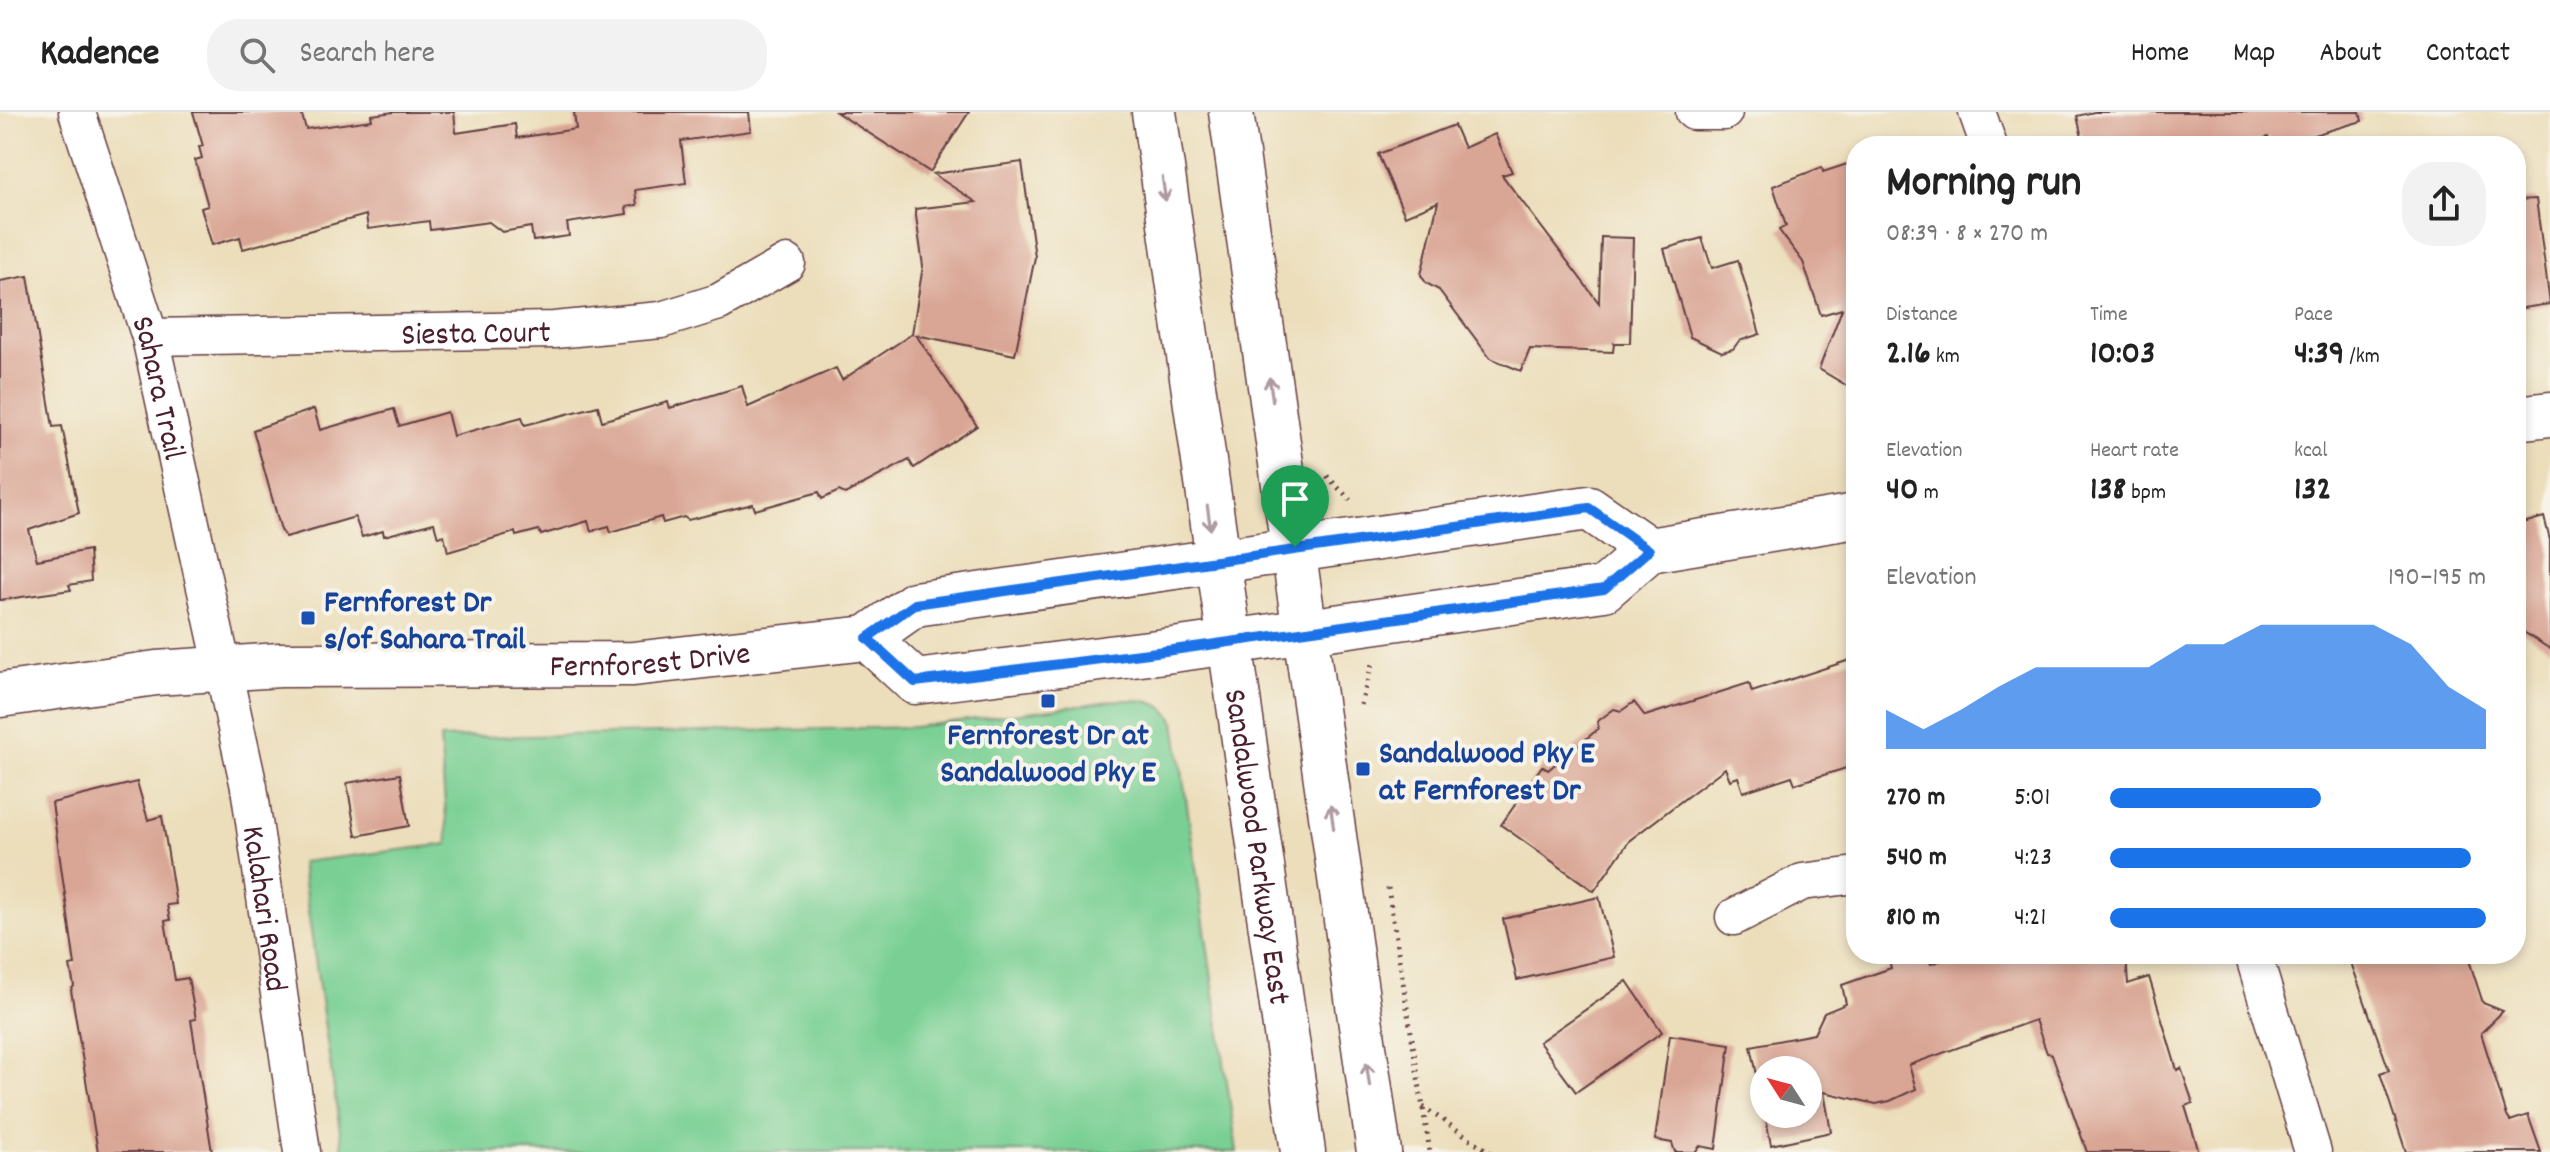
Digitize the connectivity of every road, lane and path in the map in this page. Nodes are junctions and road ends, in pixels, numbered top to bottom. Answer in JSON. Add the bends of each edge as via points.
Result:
{"nodes":[{"id":1,"x":77,"y":112,"type":"edge"},
{"id":2,"x":1154,"y":112,"type":"edge"},
{"id":3,"x":1231,"y":112,"type":"edge"},
{"id":4,"x":1694,"y":112,"type":"edge"},
{"id":5,"x":1724,"y":112,"type":"edge"},
{"id":6,"x":1977,"y":112,"type":"edge"},
{"id":7,"x":1985,"y":136,"type":"edge"},
{"id":8,"x":787,"y":263,"type":"dead end"},
{"id":9,"x":150,"y":337,"type":"junction"},
{"id":10,"x":2550,"y":414,"type":"edge"},
{"id":11,"x":2526,"y":417,"type":"edge"},
{"id":12,"x":1846,"y":518,"type":"edge"},
{"id":13,"x":1295,"y":547,"type":"junction"},
{"id":14,"x":1649,"y":550,"type":"junction"},
{"id":15,"x":1215,"y":560,"type":"junction"},
{"id":16,"x":1306,"y":630,"type":"junction"},
{"id":17,"x":867,"y":638,"type":"junction"},
{"id":18,"x":1230,"y":642,"type":"junction"},
{"id":19,"x":1372,"y":664,"type":"dead end"},
{"id":20,"x":221,"y":669,"type":"junction"},
{"id":21,"x":0,"y":695,"type":"edge"},
{"id":22,"x":1361,"y":710,"type":"dead end"},
{"id":23,"x":1846,"y":876,"type":"edge"},
{"id":24,"x":1386,"y":879,"type":"dead end"},
{"id":25,"x":1734,"y":917,"type":"dead end"},
{"id":26,"x":2256,"y":964,"type":"edge"},
{"id":27,"x":1423,"y":1107,"type":"junction"},
{"id":28,"x":302,"y":1152,"type":"edge"},
{"id":29,"x":1303,"y":1152,"type":"edge"},
{"id":30,"x":1379,"y":1152,"type":"edge"},
{"id":31,"x":1430,"y":1152,"type":"edge"},
{"id":32,"x":1490,"y":1152,"type":"edge"},
{"id":33,"x":2313,"y":1152,"type":"edge"}],
"edges":[{"from":1,"to":9,"type":"street","name":"Sahara Trail"},
{"from":2,"to":15,"type":"street","name":"Sandalwood Parkway East","one_way":true},
{"from":13,"to":3,"type":"street","one_way":true},
{"from":4,"to":5,"type":"street"},
{"from":6,"to":7,"type":"street"},
{"from":8,"to":9,"type":"street","name":"Siesta Court","via":[[719,302],[661,320],[554,330]]},
{"from":9,"to":20,"type":"street","name":"Sahara Trail"},
{"from":10,"to":11,"type":"street"},
{"from":12,"to":14,"type":"street"},
{"from":13,"to":14,"type":"street","name":"Fernforest Drive","via":[[1589,508]]},
{"from":13,"to":15,"type":"street","name":"Fernforest Drive"},
{"from":13,"to":16,"type":"street"},
{"from":14,"to":16,"type":"street","via":[[1604,589]]},
{"from":15,"to":17,"type":"street","name":"Fernforest Drive","via":[[915,604]]},
{"from":15,"to":18,"type":"street","name":"Sandalwood Parkway East"},
{"from":16,"to":18,"type":"street"},
{"from":30,"to":16,"type":"street","one_way":true},
{"from":17,"to":18,"type":"street","via":[[915,682]]},
{"from":17,"to":20,"type":"street","name":"Fernforest Drive","via":[[633,664]]},
{"from":18,"to":29,"type":"street","name":"Sandalwood Parkway East"},
{"from":19,"to":22,"type":"path"},
{"from":20,"to":21,"type":"street","name":"Fernforest Drive"},
{"from":20,"to":28,"type":"street","name":"Kalahari Road","via":[[249,787]]},
{"from":23,"to":25,"type":"street","via":[[1802,882]]},
{"from":24,"to":27,"type":"path"},
{"from":26,"to":33,"type":"street"},
{"from":27,"to":31,"type":"path"},
{"from":27,"to":32,"type":"path"}]}
